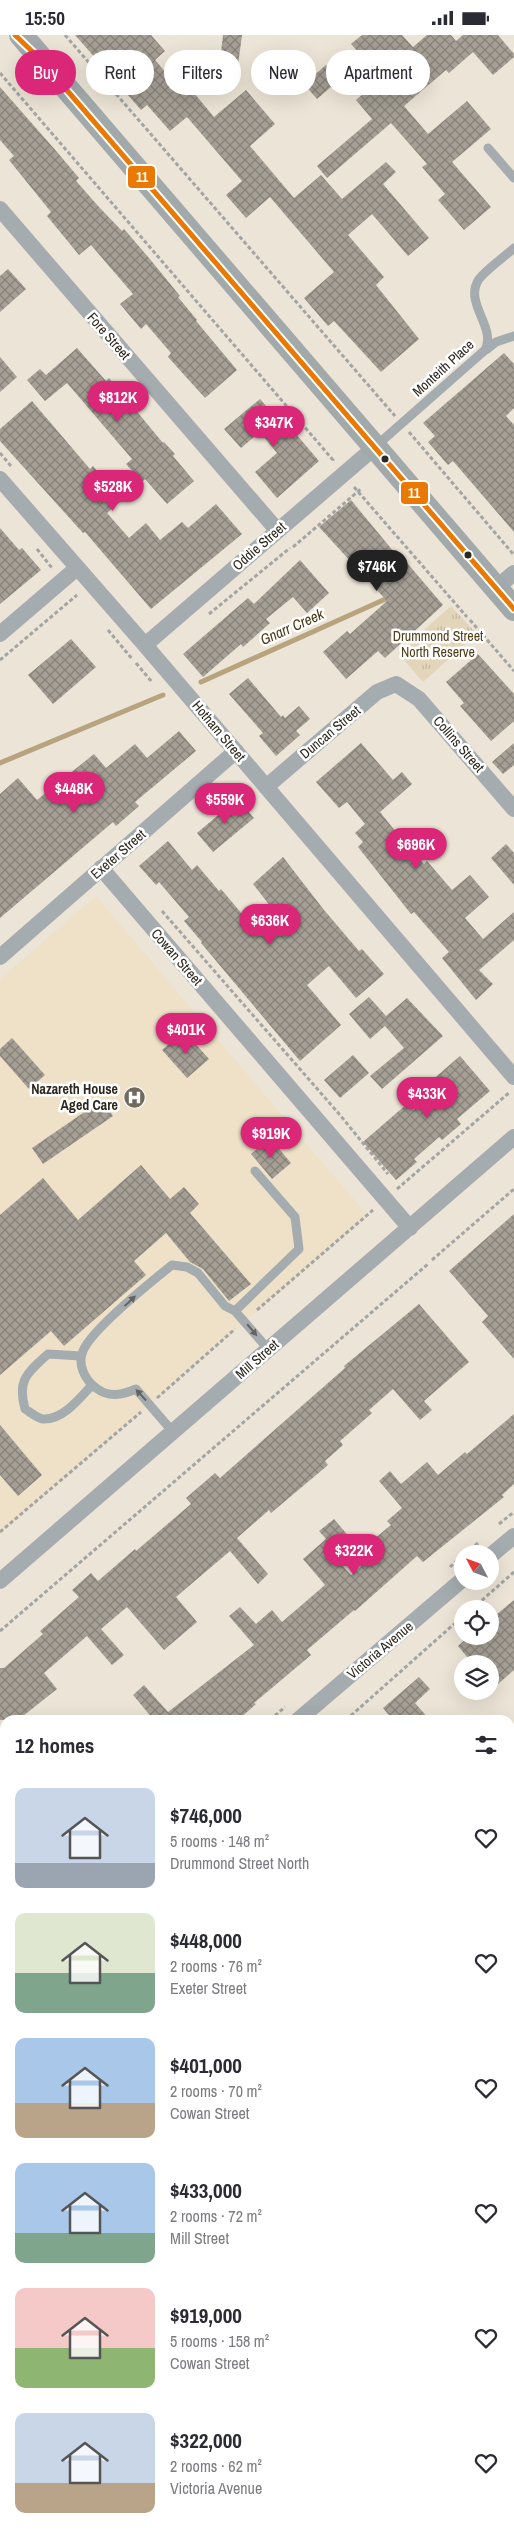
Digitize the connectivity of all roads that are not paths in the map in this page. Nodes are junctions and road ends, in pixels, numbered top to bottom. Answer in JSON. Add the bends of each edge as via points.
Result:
{"nodes":[{"id":1,"x":14,"y":35,"type":"edge"},
{"id":2,"x":21,"y":35,"type":"edge"},
{"id":3,"x":30,"y":50,"type":"edge"},
{"id":4,"x":33,"y":50,"type":"edge"},
{"id":5,"x":71,"y":95,"type":"edge"},
{"id":6,"x":488,"y":148,"type":"dead end"},
{"id":7,"x":514,"y":178,"type":"edge"},
{"id":8,"x":0,"y":209,"type":"edge"},
{"id":9,"x":514,"y":248,"type":"edge"},
{"id":10,"x":514,"y":335,"type":"edge"},
{"id":11,"x":479,"y":356,"type":"junction"},
{"id":12,"x":374,"y":448,"type":"junction"},
{"id":13,"x":0,"y":479,"type":"edge"},
{"id":14,"x":277,"y":530,"type":"junction"},
{"id":15,"x":77,"y":568,"type":"junction"},
{"id":16,"x":505,"y":581,"type":"edge"},
{"id":17,"x":514,"y":609,"type":"edge"},
{"id":18,"x":0,"y":634,"type":"edge"},
{"id":19,"x":145,"y":645,"type":"junction"},
{"id":20,"x":399,"y":685,"type":"joint"},
{"id":21,"x":236,"y":751,"type":"junction"},
{"id":22,"x":266,"y":787,"type":"junction"},
{"id":23,"x":514,"y":809,"type":"edge"},
{"id":24,"x":101,"y":868,"type":"junction"},
{"id":25,"x":0,"y":957,"type":"edge"},
{"id":26,"x":514,"y":1077,"type":"edge"},
{"id":27,"x":514,"y":1137,"type":"edge"},
{"id":28,"x":255,"y":1171,"type":"dead end"},
{"id":29,"x":410,"y":1228,"type":"junction"},
{"id":30,"x":234,"y":1311,"type":"junction"},
{"id":31,"x":268,"y":1349,"type":"junction"},
{"id":32,"x":81,"y":1356,"type":"junction"},
{"id":33,"x":92,"y":1385,"type":"junction"},
{"id":34,"x":173,"y":1432,"type":"junction"},
{"id":35,"x":514,"y":1536,"type":"edge"},
{"id":36,"x":499,"y":1548,"type":"edge"},
{"id":37,"x":0,"y":1581,"type":"edge"},
{"id":38,"x":454,"y":1587,"type":"edge"},
{"id":39,"x":304,"y":1715,"type":"edge"}],
"edges":[{"from":1,"to":3,"type":"main road"},
{"from":2,"to":4,"type":"main road"},
{"from":5,"to":12,"type":"main road"},
{"from":6,"to":7,"type":"lane"},
{"from":8,"to":14,"type":"street","name":"Fore Street"},
{"from":9,"to":11,"type":"lane","name":"Monteith Place","via":[[482,276],[476,286],[476,301],[488,339]]},
{"from":10,"to":11,"type":"lane","via":[[496,342]]},
{"from":11,"to":12,"type":"lane","name":"Monteith Place"},
{"from":12,"to":14,"type":"street","name":"Oddie Street"},
{"from":12,"to":16,"type":"main road"},
{"from":13,"to":15,"type":"street","name":"Hotham Street"},
{"from":14,"to":19,"type":"street","name":"Oddie Street"},
{"from":15,"to":18,"type":"street"},
{"from":15,"to":19,"type":"street","name":"Hotham Street"},
{"from":16,"to":17,"type":"main road"},
{"from":19,"to":21,"type":"street","name":"Hotham Street"},
{"from":20,"to":22,"type":"street","name":"Duncan Street","via":[[388,685],[377,693]]},
{"from":20,"to":23,"type":"street","name":"Collins Street","via":[[419,699]]},
{"from":21,"to":22,"type":"street","name":"Hotham Street"},
{"from":21,"to":24,"type":"street","name":"Exeter Street"},
{"from":22,"to":26,"type":"street","name":"Hotham Street"},
{"from":24,"to":25,"type":"street","name":"Exeter Street"},
{"from":24,"to":29,"type":"street","name":"Cowan Street"},
{"from":27,"to":29,"type":"street","name":"Mill Street"},
{"from":28,"to":30,"type":"lane","via":[[295,1217],[299,1249]]},
{"from":29,"to":31,"type":"street","name":"Mill Street"},
{"from":30,"to":31,"type":"lane","one_way":true},
{"from":32,"to":30,"type":"lane","one_way":true,"via":[[83,1349],[102,1328],[172,1265],[198,1273],[225,1306]]},
{"from":31,"to":34,"type":"street","name":"Mill Street"},
{"from":32,"to":33,"type":"lane","via":[[84,1375]]},
{"from":32,"to":33,"type":"lane","via":[[48,1354],[26,1373],[20,1392],[25,1409],[42,1419],[56,1417]]},
{"from":34,"to":33,"type":"lane","one_way":true,"via":[[136,1389],[108,1395]]},
{"from":34,"to":37,"type":"street","name":"Mill Street"},
{"from":35,"to":36,"type":"street"},
{"from":38,"to":39,"type":"street","name":"Victoria Avenue"}]}
